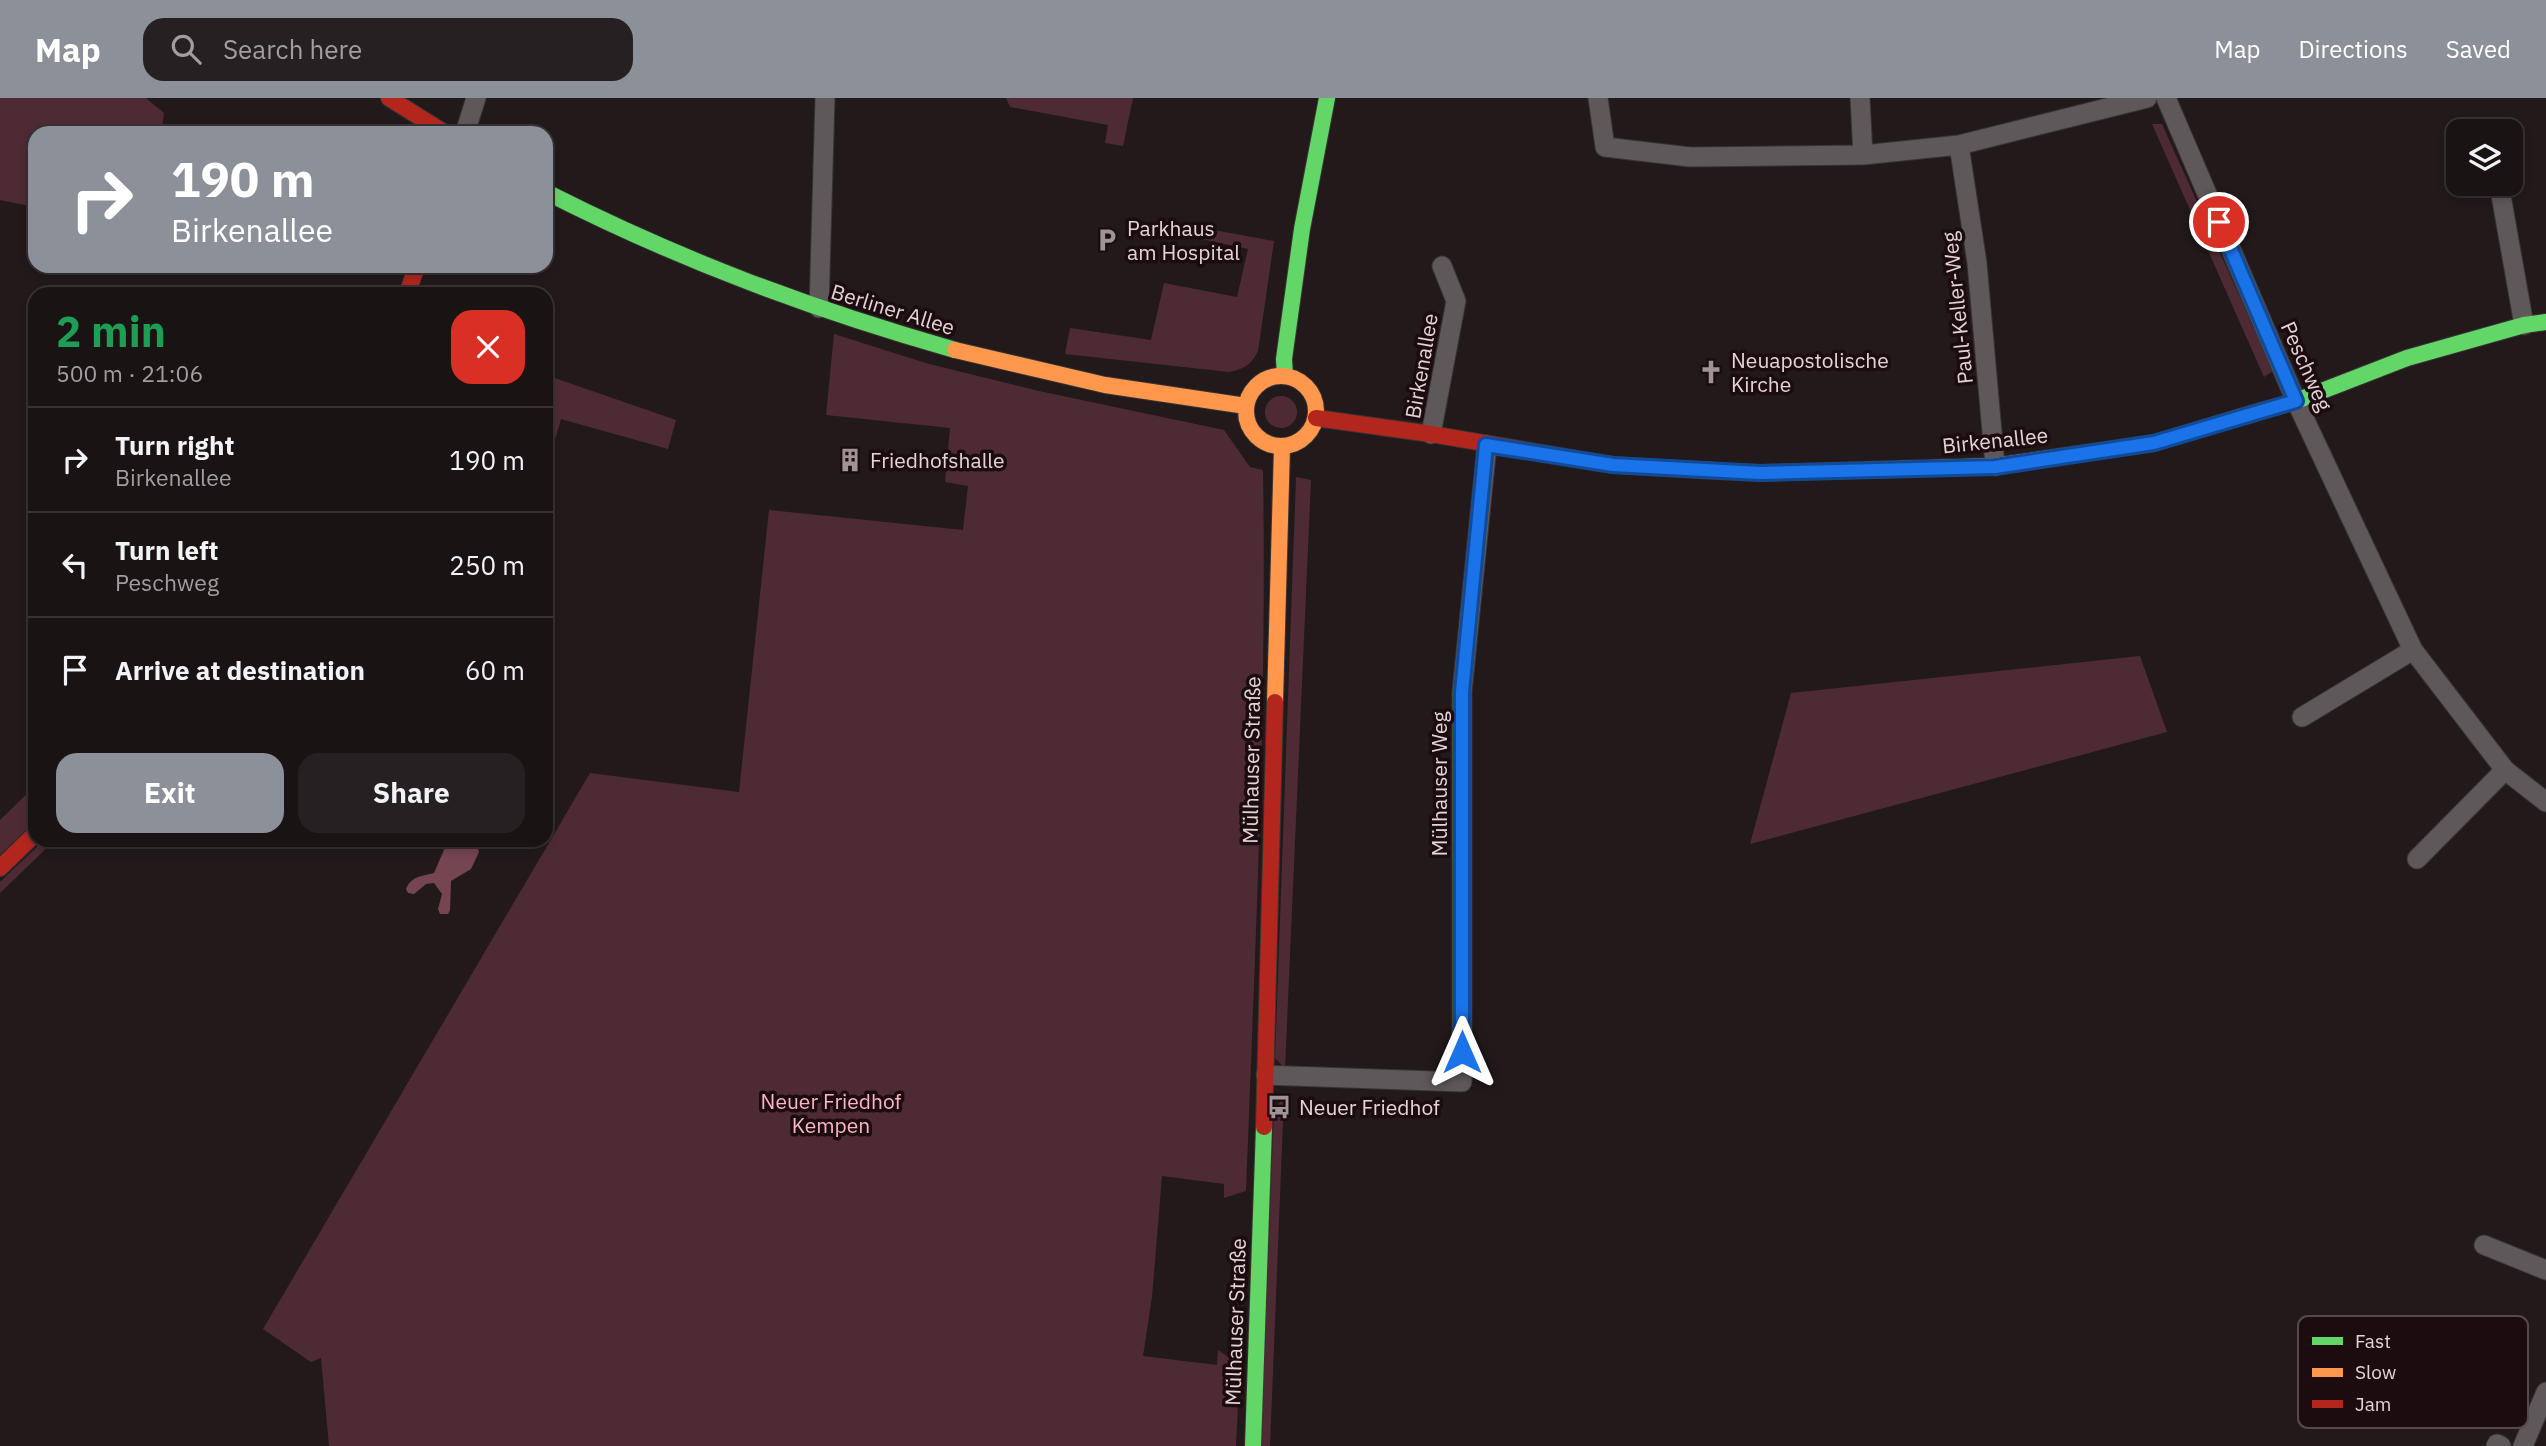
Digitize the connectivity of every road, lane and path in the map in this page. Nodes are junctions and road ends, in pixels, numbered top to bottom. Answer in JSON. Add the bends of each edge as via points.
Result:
{"nodes":[{"id":1,"x":389,"y":98,"type":"edge"},
{"id":2,"x":477,"y":98,"type":"edge"},
{"id":3,"x":825,"y":98,"type":"edge"},
{"id":4,"x":1327,"y":98,"type":"edge"},
{"id":5,"x":1598,"y":98,"type":"edge"},
{"id":6,"x":1860,"y":98,"type":"edge"},
{"id":7,"x":2147,"y":98,"type":"edge"},
{"id":8,"x":2166,"y":98,"type":"edge"},
{"id":9,"x":434,"y":126,"type":"edge"},
{"id":10,"x":467,"y":126,"type":"edge"},
{"id":11,"x":1959,"y":145,"type":"junction"},
{"id":12,"x":1863,"y":155,"type":"junction"},
{"id":13,"x":553,"y":196,"type":"edge"},
{"id":14,"x":2501,"y":196,"type":"edge"},
{"id":15,"x":1442,"y":265,"type":"dead end"},
{"id":16,"x":819,"y":308,"type":"junction"},
{"id":17,"x":2546,"y":322,"type":"edge"},
{"id":18,"x":2524,"y":325,"type":"junction"},
{"id":19,"x":1284,"y":376,"type":"junction"},
{"id":20,"x":2296,"y":401,"type":"junction"},
{"id":21,"x":1246,"y":406,"type":"junction"},
{"id":22,"x":1316,"y":418,"type":"junction"},
{"id":23,"x":1432,"y":435,"type":"junction"},
{"id":24,"x":1486,"y":445,"type":"junction"},
{"id":25,"x":1282,"y":447,"type":"junction"},
{"id":26,"x":1995,"y":467,"type":"junction"},
{"id":27,"x":2413,"y":650,"type":"junction"},
{"id":28,"x":2302,"y":717,"type":"dead end"},
{"id":29,"x":2505,"y":770,"type":"junction"},
{"id":30,"x":2546,"y":802,"type":"edge"},
{"id":31,"x":28,"y":841,"type":"edge"},
{"id":32,"x":2417,"y":859,"type":"dead end"},
{"id":33,"x":0,"y":868,"type":"edge"},
{"id":34,"x":1266,"y":1075,"type":"junction"},
{"id":35,"x":2484,"y":1245,"type":"dead end"},
{"id":36,"x":2546,"y":1270,"type":"edge"},
{"id":37,"x":2546,"y":1392,"type":"edge"},
{"id":38,"x":1253,"y":1446,"type":"edge"},
{"id":39,"x":2523,"y":1446,"type":"edge"}],
"edges":[{"from":1,"to":9,"type":"street"},
{"from":2,"to":10,"type":"street"},
{"from":3,"to":16,"type":"street"},
{"from":4,"to":19,"type":"street","via":[[1302,229]]},
{"from":5,"to":12,"type":"street","via":[[1605,147],[1690,157]]},
{"from":6,"to":12,"type":"street"},
{"from":7,"to":11,"type":"street"},
{"from":8,"to":20,"type":"street","name":"Peschweg"},
{"from":11,"to":12,"type":"street"},
{"from":11,"to":26,"type":"street","name":"Paul-Keller-Weg","via":[[1977,263]]},
{"from":13,"to":16,"type":"street","name":"Berliner Allee","via":[[628,233]]},
{"from":14,"to":18,"type":"street"},
{"from":15,"to":23,"type":"street","name":"Birkenallee","via":[[1456,301]]},
{"from":16,"to":21,"type":"street","name":"Berliner Allee","via":[[951,350],[1046,372]]},
{"from":17,"to":18,"type":"street","name":"Birkenallee"},
{"from":18,"to":20,"type":"street","name":"Birkenallee","via":[[2407,358]]},
{"from":19,"to":21,"type":"street","via":[[1256,387]]},
{"from":19,"to":22,"type":"street","via":[[1306,386]]},
{"from":20,"to":26,"type":"street","name":"Birkenallee","via":[[2154,443]]},
{"from":20,"to":27,"type":"street","name":"Peschweg"},
{"from":21,"to":25,"type":"street","via":[[1255,435]]},
{"from":22,"to":23,"type":"street","name":"Birkenallee"},
{"from":22,"to":25,"type":"street","via":[[1304,438]]},
{"from":23,"to":24,"type":"street","name":"Birkenallee"},
{"from":24,"to":26,"type":"street","name":"Birkenallee","via":[[1613,465],[1760,473]]},
{"from":24,"to":34,"type":"street","name":"Mülhauser Weg","via":[[1462,692],[1462,1082]]},
{"from":25,"to":34,"type":"street","name":"Mülhauser Straße"},
{"from":27,"to":28,"type":"street"},
{"from":27,"to":29,"type":"street","name":"Peschweg"},
{"from":29,"to":30,"type":"street","name":"Peschweg"},
{"from":29,"to":32,"type":"street"},
{"from":31,"to":33,"type":"street"},
{"from":34,"to":38,"type":"street","name":"Mülhauser Straße"},
{"from":35,"to":36,"type":"street"},
{"from":37,"to":39,"type":"street"}]}
